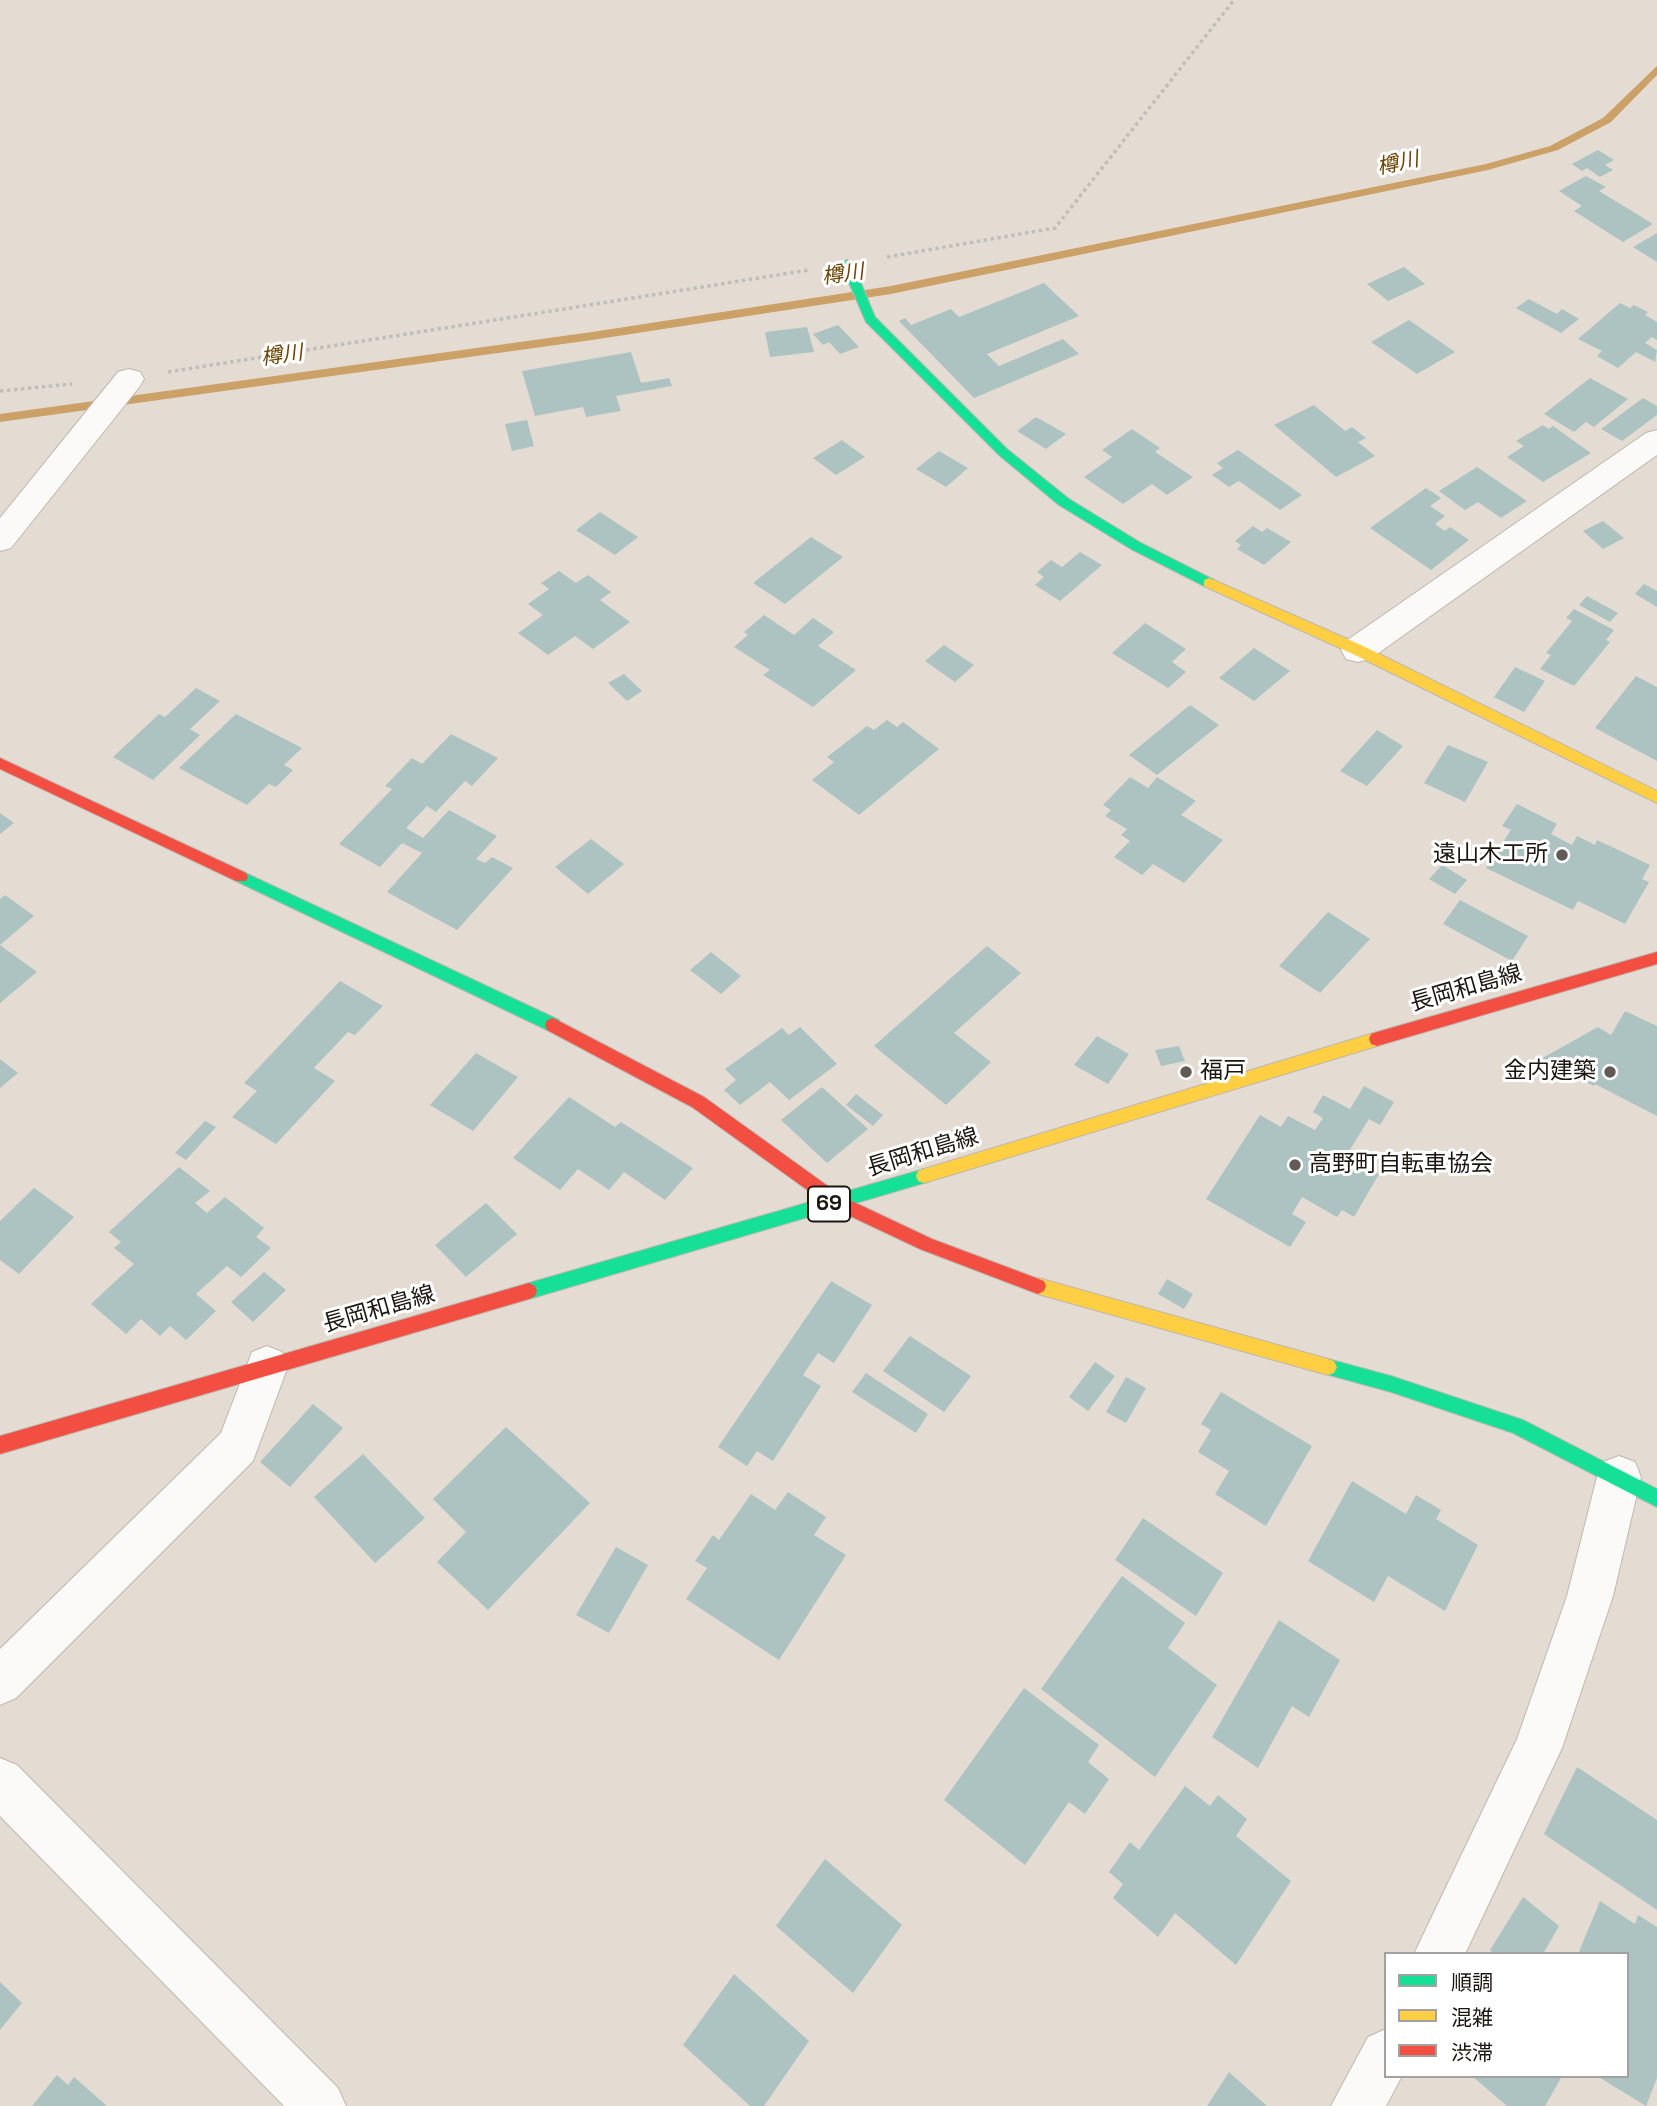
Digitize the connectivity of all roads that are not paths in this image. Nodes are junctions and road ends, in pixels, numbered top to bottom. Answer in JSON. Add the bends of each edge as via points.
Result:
{"nodes":[{"id":1,"x":847,"y":264,"type":"road end"},
{"id":2,"x":121,"y":387,"type":"road end"},
{"id":3,"x":1657,"y":440,"type":"edge"},
{"id":4,"x":0,"y":540,"type":"edge"},
{"id":5,"x":1358,"y":650,"type":"junction"},
{"id":6,"x":0,"y":764,"type":"edge"},
{"id":7,"x":1657,"y":797,"type":"edge"},
{"id":8,"x":1657,"y":958,"type":"edge"},
{"id":9,"x":837,"y":1202,"type":"junction"},
{"id":10,"x":267,"y":1366,"type":"junction"},
{"id":11,"x":0,"y":1445,"type":"edge"},
{"id":12,"x":1638,"y":1487,"type":"edge"},
{"id":13,"x":0,"y":1682,"type":"edge"},
{"id":14,"x":0,"y":1782,"type":"edge"},
{"id":15,"x":1440,"y":1952,"type":"edge"},
{"id":16,"x":1384,"y":2059,"type":"edge"},
{"id":17,"x":320,"y":2106,"type":"edge"},
{"id":18,"x":1357,"y":2106,"type":"edge"}],
"edges":[{"from":1,"to":5,"type":"street","via":[[870,319],[1003,452],[1064,502],[1136,546],[1243,600]]},
{"from":2,"to":4,"type":"street"},
{"from":3,"to":5,"type":"street"},
{"from":5,"to":7,"type":"street"},
{"from":6,"to":9,"type":"street","via":[[593,1044],[698,1102]]},
{"from":8,"to":9,"type":"street","name":"長岡和島線","number":"69"},
{"from":9,"to":10,"type":"street","name":"長岡和島線","number":"69"},
{"from":9,"to":12,"type":"street","via":[[926,1244],[1040,1287],[1391,1384],[1517,1426]]},
{"from":10,"to":11,"type":"street","name":"長岡和島線","number":"69"},
{"from":10,"to":13,"type":"street","via":[[238,1446]]},
{"from":12,"to":15,"type":"street","via":[[1590,1595],[1538,1748]]},
{"from":14,"to":17,"type":"street"},
{"from":16,"to":18,"type":"street"}]}
